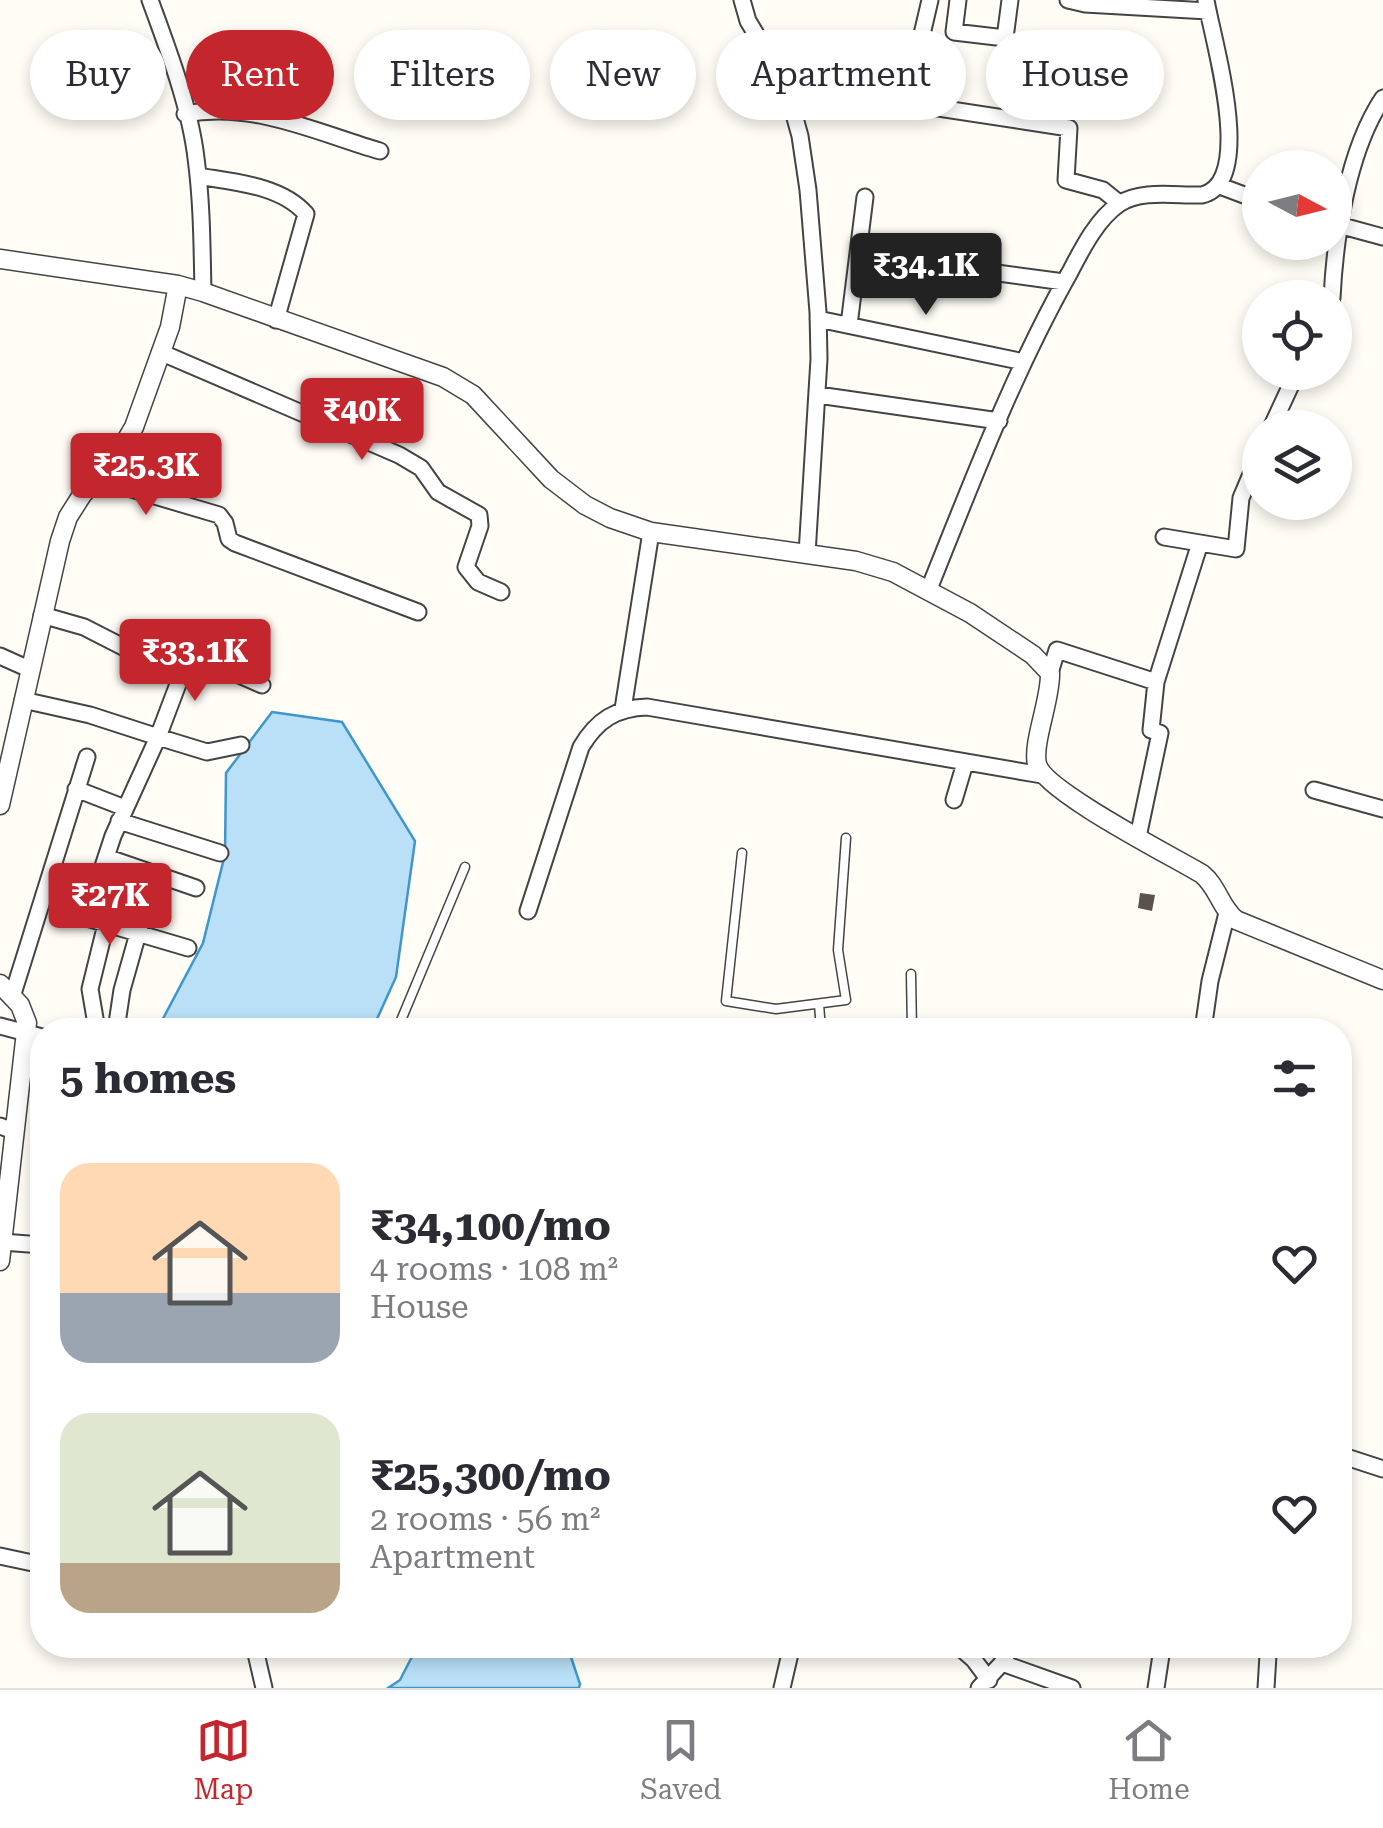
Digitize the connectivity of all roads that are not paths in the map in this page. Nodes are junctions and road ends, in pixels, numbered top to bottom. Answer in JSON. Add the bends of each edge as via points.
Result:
{"nodes":[{"id":1,"x":150,"y":0,"type":"edge"},
{"id":2,"x":742,"y":0,"type":"edge"},
{"id":3,"x":933,"y":0,"type":"edge"},
{"id":4,"x":1010,"y":0,"type":"edge"},
{"id":5,"x":1068,"y":0,"type":"edge"},
{"id":6,"x":958,"y":2,"type":"edge"},
{"id":7,"x":1207,"y":5,"type":"edge"},
{"id":8,"x":1383,"y":98,"type":"edge"},
{"id":9,"x":185,"y":114,"type":"junction"},
{"id":10,"x":380,"y":152,"type":"dead end"},
{"id":11,"x":1352,"y":173,"type":"edge"},
{"id":12,"x":198,"y":176,"type":"junction"},
{"id":13,"x":1220,"y":186,"type":"junction"},
{"id":14,"x":1242,"y":194,"type":"edge"},
{"id":15,"x":865,"y":197,"type":"dead end"},
{"id":16,"x":1120,"y":204,"type":"junction"},
{"id":17,"x":1352,"y":228,"type":"edge"},
{"id":18,"x":1383,"y":237,"type":"edge"},
{"id":19,"x":858,"y":254,"type":"junction"},
{"id":20,"x":0,"y":259,"type":"edge"},
{"id":21,"x":1064,"y":282,"type":"junction"},
{"id":22,"x":178,"y":285,"type":"junction"},
{"id":23,"x":203,"y":292,"type":"junction"},
{"id":24,"x":818,"y":319,"type":"junction"},
{"id":25,"x":276,"y":320,"type":"junction"},
{"id":26,"x":849,"y":326,"type":"junction"},
{"id":27,"x":160,"y":352,"type":"junction"},
{"id":28,"x":1024,"y":362,"type":"junction"},
{"id":29,"x":818,"y":395,"type":"junction"},
{"id":30,"x":999,"y":421,"type":"junction"},
{"id":31,"x":94,"y":478,"type":"junction"},
{"id":32,"x":1242,"y":496,"type":"edge"},
{"id":33,"x":652,"y":532,"type":"junction"},
{"id":34,"x":1164,"y":538,"type":"dead end"},
{"id":35,"x":1200,"y":544,"type":"junction"},
{"id":36,"x":807,"y":554,"type":"junction"},
{"id":37,"x":929,"y":590,"type":"junction"},
{"id":38,"x":501,"y":592,"type":"dead end"},
{"id":39,"x":418,"y":612,"type":"dead end"},
{"id":40,"x":42,"y":615,"type":"junction"},
{"id":41,"x":0,"y":656,"type":"edge"},
{"id":42,"x":190,"y":656,"type":"junction"},
{"id":43,"x":29,"y":669,"type":"junction"},
{"id":44,"x":1050,"y":673,"type":"junction"},
{"id":45,"x":1156,"y":682,"type":"junction"},
{"id":46,"x":262,"y":684,"type":"dead end"},
{"id":47,"x":23,"y":700,"type":"junction"},
{"id":48,"x":623,"y":710,"type":"junction"},
{"id":49,"x":158,"y":737,"type":"junction"},
{"id":50,"x":242,"y":745,"type":"dead end"},
{"id":51,"x":6,"y":752,"type":"edge"},
{"id":52,"x":87,"y":757,"type":"dead end"},
{"id":53,"x":966,"y":763,"type":"junction"},
{"id":54,"x":1042,"y":776,"type":"junction"},
{"id":55,"x":76,"y":790,"type":"junction"},
{"id":56,"x":1314,"y":790,"type":"dead end"},
{"id":57,"x":954,"y":800,"type":"dead end"},
{"id":58,"x":0,"y":804,"type":"edge"},
{"id":59,"x":1383,"y":809,"type":"edge"},
{"id":60,"x":122,"y":815,"type":"junction"},
{"id":61,"x":1138,"y":837,"type":"junction"},
{"id":62,"x":846,"y":838,"type":"dead end"},
{"id":63,"x":220,"y":852,"type":"dead end"},
{"id":64,"x":742,"y":853,"type":"dead end"},
{"id":65,"x":106,"y":858,"type":"junction"},
{"id":66,"x":465,"y":867,"type":"dead end"},
{"id":67,"x":155,"y":873,"type":"junction"},
{"id":68,"x":196,"y":888,"type":"dead end"},
{"id":69,"x":528,"y":910,"type":"dead end"},
{"id":70,"x":66,"y":912,"type":"dead end"},
{"id":71,"x":1227,"y":913,"type":"junction"},
{"id":72,"x":86,"y":918,"type":"junction"},
{"id":73,"x":106,"y":924,"type":"junction"},
{"id":74,"x":138,"y":932,"type":"junction"},
{"id":75,"x":188,"y":948,"type":"dead end"},
{"id":76,"x":911,"y":974,"type":"dead end"},
{"id":77,"x":1383,"y":980,"type":"edge"},
{"id":78,"x":6,"y":990,"type":"edge"},
{"id":79,"x":820,"y":1004,"type":"junction"},
{"id":80,"x":96,"y":1018,"type":"edge"},
{"id":81,"x":117,"y":1018,"type":"edge"},
{"id":82,"x":402,"y":1018,"type":"edge"},
{"id":83,"x":821,"y":1018,"type":"edge"},
{"id":84,"x":912,"y":1018,"type":"edge"},
{"id":85,"x":1205,"y":1018,"type":"edge"},
{"id":86,"x":30,"y":1024,"type":"edge"},
{"id":87,"x":0,"y":1026,"type":"edge"},
{"id":88,"x":30,"y":1033,"type":"edge"},
{"id":89,"x":30,"y":1051,"type":"edge"},
{"id":90,"x":7,"y":1128,"type":"edge"},
{"id":91,"x":3,"y":1199,"type":"edge"},
{"id":92,"x":30,"y":1247,"type":"edge"},
{"id":93,"x":1,"y":1252,"type":"edge"},
{"id":94,"x":1352,"y":1459,"type":"edge"},
{"id":95,"x":1383,"y":1468,"type":"edge"},
{"id":96,"x":0,"y":1556,"type":"edge"},
{"id":97,"x":30,"y":1562,"type":"edge"},
{"id":98,"x":257,"y":1658,"type":"edge"},
{"id":99,"x":789,"y":1658,"type":"edge"},
{"id":100,"x":972,"y":1658,"type":"edge"},
{"id":101,"x":1005,"y":1658,"type":"edge"},
{"id":102,"x":1161,"y":1658,"type":"edge"},
{"id":103,"x":1268,"y":1658,"type":"edge"},
{"id":104,"x":1002,"y":1663,"type":"junction"},
{"id":105,"x":984,"y":1684,"type":"edge"},
{"id":106,"x":1049,"y":1684,"type":"edge"},
{"id":107,"x":264,"y":1688,"type":"edge"},
{"id":108,"x":782,"y":1688,"type":"edge"},
{"id":109,"x":1072,"y":1688,"type":"edge"},
{"id":110,"x":1156,"y":1688,"type":"edge"},
{"id":111,"x":1266,"y":1688,"type":"edge"}],
"edges":[{"from":1,"to":9,"type":"street"},
{"from":2,"to":24,"type":"street","via":[[785,82],[800,136]]},
{"from":3,"to":6,"type":"street"},
{"from":3,"to":16,"type":"street","via":[[909,90],[912,104],[1069,128],[1066,180],[1102,190]]},
{"from":4,"to":6,"type":"street","via":[[1005,38],[954,32]]},
{"from":5,"to":7,"type":"street"},
{"from":7,"to":13,"type":"street","via":[[1229,123]]},
{"from":8,"to":11,"type":"street"},
{"from":9,"to":10,"type":"street","via":[[249,111]]},
{"from":9,"to":12,"type":"street"},
{"from":12,"to":23,"type":"street"},
{"from":12,"to":25,"type":"street","via":[[272,192],[306,214]]},
{"from":13,"to":14,"type":"street"},
{"from":13,"to":16,"type":"street","via":[[1202,195],[1145,196]]},
{"from":15,"to":19,"type":"street"},
{"from":16,"to":21,"type":"street"},
{"from":17,"to":18,"type":"street"},
{"from":19,"to":21,"type":"street"},
{"from":19,"to":26,"type":"street"},
{"from":20,"to":22,"type":"street"},
{"from":21,"to":28,"type":"street"},
{"from":22,"to":23,"type":"street"},
{"from":22,"to":27,"type":"street"},
{"from":23,"to":25,"type":"street"},
{"from":24,"to":26,"type":"street"},
{"from":24,"to":29,"type":"street"},
{"from":25,"to":33,"type":"street","via":[[462,386],[574,496]]},
{"from":26,"to":28,"type":"street"},
{"from":27,"to":31,"type":"street","via":[[134,427]]},
{"from":27,"to":38,"type":"street","via":[[421,468],[438,492],[478,514],[466,567],[478,582]]},
{"from":28,"to":30,"type":"street"},
{"from":29,"to":30,"type":"street"},
{"from":29,"to":36,"type":"street"},
{"from":30,"to":37,"type":"street"},
{"from":31,"to":39,"type":"street","via":[[219,515],[235,542]]},
{"from":31,"to":40,"type":"street","via":[[68,517]]},
{"from":32,"to":35,"type":"street","via":[[1236,549]]},
{"from":33,"to":36,"type":"street"},
{"from":33,"to":48,"type":"street"},
{"from":34,"to":35,"type":"street"},
{"from":35,"to":45,"type":"street"},
{"from":36,"to":37,"type":"street","via":[[856,561]]},
{"from":37,"to":44,"type":"street","via":[[1033,655]]},
{"from":40,"to":42,"type":"street","via":[[129,650],[144,634]]},
{"from":40,"to":43,"type":"street"},
{"from":41,"to":43,"type":"street"},
{"from":42,"to":46,"type":"street"},
{"from":42,"to":49,"type":"street"},
{"from":43,"to":47,"type":"street"},
{"from":44,"to":45,"type":"street","via":[[1057,650]]},
{"from":44,"to":54,"type":"street","via":[[1036,756]]},
{"from":45,"to":61,"type":"street","via":[[1152,730],[1160,734]]},
{"from":47,"to":49,"type":"street"},
{"from":47,"to":51,"type":"street"},
{"from":48,"to":53,"type":"street","via":[[647,707]]},
{"from":48,"to":69,"type":"street","via":[[600,721],[580,746]]},
{"from":49,"to":50,"type":"street","via":[[208,752]]},
{"from":49,"to":60,"type":"street"},
{"from":51,"to":58,"type":"street"},
{"from":52,"to":55,"type":"street"},
{"from":53,"to":54,"type":"street"},
{"from":53,"to":57,"type":"street"},
{"from":54,"to":61,"type":"street"},
{"from":55,"to":60,"type":"street"},
{"from":55,"to":78,"type":"street"},
{"from":56,"to":59,"type":"street"},
{"from":60,"to":63,"type":"street"},
{"from":60,"to":65,"type":"street"},
{"from":61,"to":71,"type":"street","via":[[1210,880]]},
{"from":62,"to":79,"type":"lane","via":[[838,950],[846,1000]]},
{"from":64,"to":79,"type":"lane","via":[[726,1001],[776,1010]]},
{"from":65,"to":67,"type":"street"},
{"from":65,"to":72,"type":"street"},
{"from":66,"to":82,"type":"lane"},
{"from":67,"to":68,"type":"street"},
{"from":67,"to":74,"type":"street"},
{"from":70,"to":72,"type":"street"},
{"from":71,"to":77,"type":"street"},
{"from":71,"to":85,"type":"street"},
{"from":72,"to":73,"type":"street"},
{"from":73,"to":74,"type":"street"},
{"from":73,"to":80,"type":"street","via":[[90,988]]},
{"from":74,"to":75,"type":"street"},
{"from":74,"to":81,"type":"street"},
{"from":76,"to":84,"type":"lane"},
{"from":78,"to":86,"type":"street"},
{"from":79,"to":83,"type":"lane"},
{"from":87,"to":88,"type":"street"},
{"from":89,"to":90,"type":"street"},
{"from":90,"to":91,"type":"street"},
{"from":91,"to":93,"type":"street"},
{"from":92,"to":93,"type":"street"},
{"from":94,"to":95,"type":"street"},
{"from":96,"to":97,"type":"street"},
{"from":98,"to":107,"type":"street"},
{"from":99,"to":108,"type":"street"},
{"from":100,"to":105,"type":"street"},
{"from":101,"to":104,"type":"street"},
{"from":102,"to":110,"type":"street"},
{"from":103,"to":111,"type":"street"},
{"from":104,"to":105,"type":"street"},
{"from":104,"to":106,"type":"street"},
{"from":106,"to":109,"type":"street"}]}
